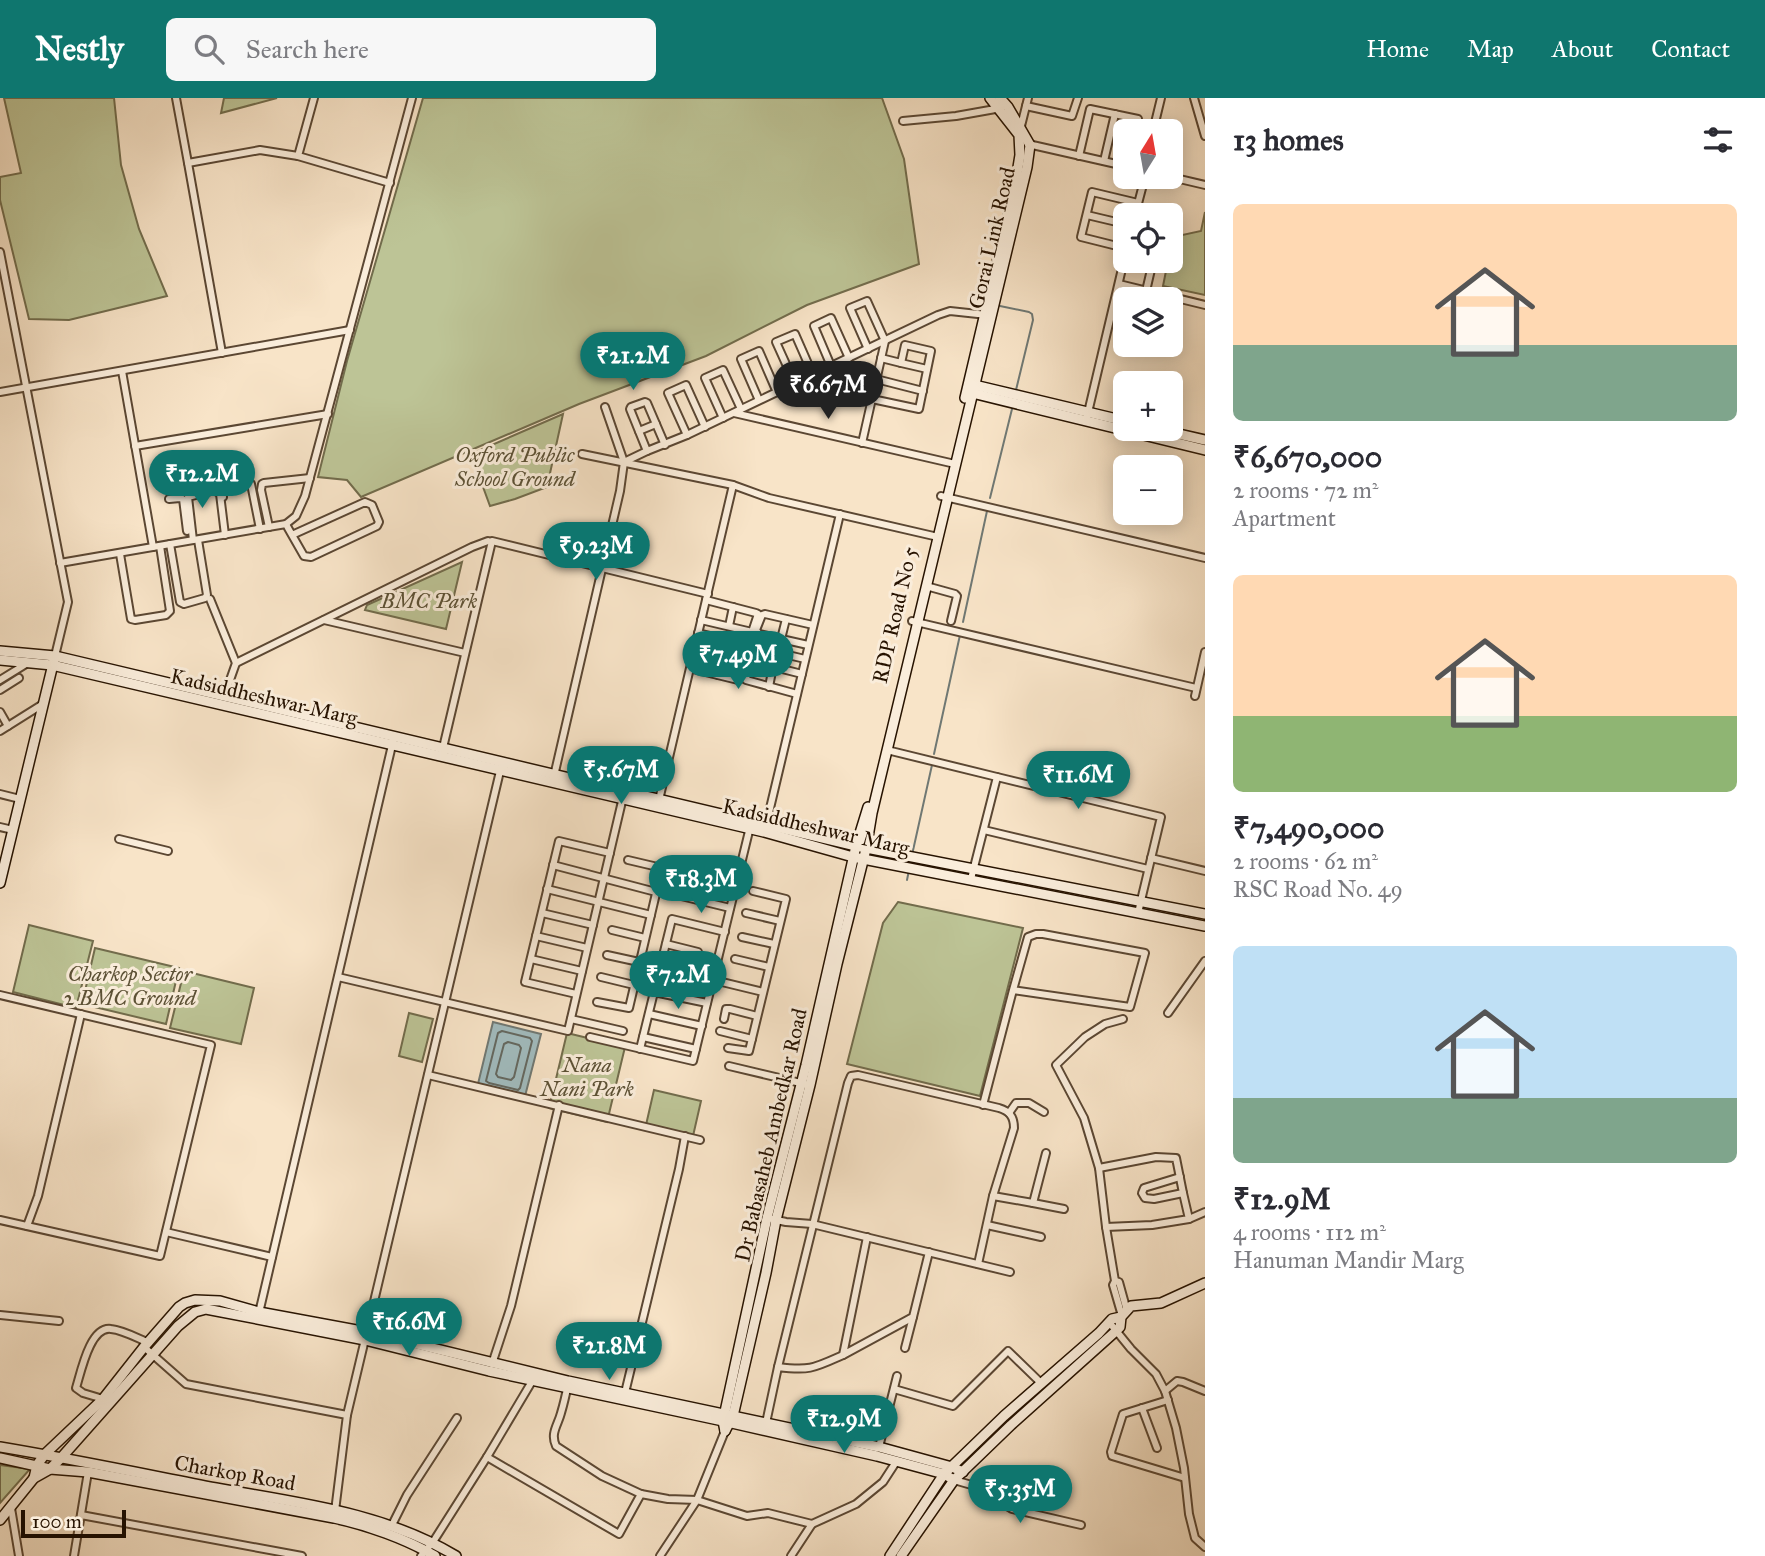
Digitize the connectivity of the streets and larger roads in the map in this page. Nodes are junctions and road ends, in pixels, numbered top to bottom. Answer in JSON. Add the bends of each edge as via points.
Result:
{"nodes":[{"id":1,"x":176,"y":98,"type":"edge"},
{"id":2,"x":314,"y":98,"type":"edge"},
{"id":3,"x":412,"y":98,"type":"edge"},
{"id":4,"x":990,"y":98,"type":"edge"},
{"id":5,"x":1000,"y":98,"type":"edge"},
{"id":6,"x":1078,"y":98,"type":"edge"},
{"id":7,"x":1161,"y":98,"type":"edge"},
{"id":8,"x":1194,"y":98,"type":"edge"},
{"id":9,"x":1027,"y":102,"type":"edge"},
{"id":10,"x":1004,"y":108,"type":"junction"},
{"id":11,"x":1202,"y":113,"type":"edge"},
{"id":12,"x":1115,"y":114,"type":"junction"},
{"id":13,"x":1138,"y":119,"type":"edge"},
{"id":14,"x":1156,"y":119,"type":"edge"},
{"id":15,"x":903,"y":121,"type":"dead end"},
{"id":16,"x":1020,"y":135,"type":"junction"},
{"id":17,"x":1205,"y":136,"type":"edge"},
{"id":18,"x":1030,"y":145,"type":"junction"},
{"id":19,"x":298,"y":156,"type":"junction"},
{"id":20,"x":1079,"y":156,"type":"junction"},
{"id":21,"x":1104,"y":161,"type":"junction"},
{"id":22,"x":188,"y":163,"type":"junction"},
{"id":23,"x":1113,"y":163,"type":"edge"},
{"id":24,"x":1183,"y":180,"type":"edge"},
{"id":25,"x":390,"y":183,"type":"junction"},
{"id":26,"x":1205,"y":185,"type":"edge"},
{"id":27,"x":1141,"y":189,"type":"edge"},
{"id":28,"x":1138,"y":203,"type":"joint"},
{"id":29,"x":1087,"y":215,"type":"junction"},
{"id":30,"x":1113,"y":222,"type":"edge"},
{"id":31,"x":1113,"y":245,"type":"edge"},
{"id":32,"x":0,"y":255,"type":"edge"},
{"id":33,"x":1002,"y":257,"type":"junction"},
{"id":34,"x":1121,"y":273,"type":"edge"},
{"id":35,"x":1119,"y":284,"type":"junction"},
{"id":36,"x":1131,"y":287,"type":"edge"},
{"id":37,"x":1183,"y":300,"type":"edge"},
{"id":38,"x":1205,"y":305,"type":"edge"},
{"id":39,"x":988,"y":315,"type":"junction"},
{"id":40,"x":350,"y":331,"type":"junction"},
{"id":41,"x":885,"y":341,"type":"junction"},
{"id":42,"x":868,"y":349,"type":"junction"},
{"id":43,"x":222,"y":353,"type":"junction"},
{"id":44,"x":849,"y":358,"type":"junction"},
{"id":45,"x":881,"y":358,"type":"junction"},
{"id":46,"x":901,"y":363,"type":"junction"},
{"id":47,"x":831,"y":366,"type":"junction"},
{"id":48,"x":927,"y":369,"type":"junction"},
{"id":49,"x":122,"y":371,"type":"junction"},
{"id":50,"x":813,"y":375,"type":"junction"},
{"id":51,"x":876,"y":379,"type":"junction"},
{"id":52,"x":795,"y":384,"type":"junction"},
{"id":53,"x":26,"y":388,"type":"junction"},
{"id":54,"x":971,"y":388,"type":"junction"},
{"id":55,"x":776,"y":390,"type":"dead end"},
{"id":56,"x":923,"y":391,"type":"junction"},
{"id":57,"x":0,"y":392,"type":"edge"},
{"id":58,"x":758,"y":398,"type":"dead end"},
{"id":59,"x":872,"y":399,"type":"junction"},
{"id":60,"x":606,"y":407,"type":"dead end"},
{"id":61,"x":741,"y":410,"type":"junction"},
{"id":62,"x":734,"y":413,"type":"junction"},
{"id":63,"x":328,"y":414,"type":"junction"},
{"id":64,"x":1087,"y":416,"type":"junction"},
{"id":65,"x":723,"y":418,"type":"junction"},
{"id":66,"x":1113,"y":419,"type":"edge"},
{"id":67,"x":656,"y":425,"type":"junction"},
{"id":68,"x":705,"y":427,"type":"junction"},
{"id":69,"x":639,"y":431,"type":"junction"},
{"id":70,"x":687,"y":435,"type":"junction"},
{"id":71,"x":1183,"y":435,"type":"edge"},
{"id":72,"x":1205,"y":440,"type":"edge"},
{"id":73,"x":862,"y":443,"type":"junction"},
{"id":74,"x":665,"y":444,"type":"junction"},
{"id":75,"x":135,"y":446,"type":"junction"},
{"id":76,"x":1205,"y":450,"type":"edge"},
{"id":77,"x":647,"y":451,"type":"junction"},
{"id":78,"x":582,"y":454,"type":"dead end"},
{"id":79,"x":624,"y":462,"type":"junction"},
{"id":80,"x":953,"y":464,"type":"junction"},
{"id":81,"x":310,"y":478,"type":"junction"},
{"id":82,"x":733,"y":485,"type":"junction"},
{"id":83,"x":944,"y":496,"type":"junction"},
{"id":84,"x":169,"y":499,"type":"dead end"},
{"id":85,"x":840,"y":514,"type":"junction"},
{"id":86,"x":286,"y":524,"type":"junction"},
{"id":87,"x":269,"y":527,"type":"junction"},
{"id":88,"x":260,"y":529,"type":"junction"},
{"id":89,"x":227,"y":535,"type":"junction"},
{"id":90,"x":292,"y":535,"type":"junction"},
{"id":91,"x":935,"y":536,"type":"junction"},
{"id":92,"x":193,"y":540,"type":"junction"},
{"id":93,"x":488,"y":541,"type":"dead end"},
{"id":94,"x":170,"y":544,"type":"junction"},
{"id":95,"x":156,"y":547,"type":"junction"},
{"id":96,"x":120,"y":554,"type":"junction"},
{"id":97,"x":1205,"y":558,"type":"edge"},
{"id":98,"x":60,"y":563,"type":"junction"},
{"id":99,"x":602,"y":569,"type":"junction"},
{"id":100,"x":926,"y":586,"type":"junction"},
{"id":101,"x":707,"y":597,"type":"junction"},
{"id":102,"x":211,"y":599,"type":"dead end"},
{"id":103,"x":733,"y":607,"type":"junction"},
{"id":104,"x":786,"y":619,"type":"junction"},
{"id":105,"x":324,"y":620,"type":"junction"},
{"id":106,"x":702,"y":620,"type":"junction"},
{"id":107,"x":951,"y":621,"type":"dead end"},
{"id":108,"x":914,"y":622,"type":"junction"},
{"id":109,"x":813,"y":625,"type":"junction"},
{"id":110,"x":729,"y":626,"type":"junction"},
{"id":111,"x":698,"y":633,"type":"junction"},
{"id":112,"x":781,"y":639,"type":"junction"},
{"id":113,"x":743,"y":644,"type":"dead end"},
{"id":114,"x":808,"y":645,"type":"junction"},
{"id":115,"x":695,"y":648,"type":"junction"},
{"id":116,"x":758,"y":648,"type":"dead end"},
{"id":117,"x":0,"y":651,"type":"edge"},
{"id":118,"x":1205,"y":652,"type":"edge"},
{"id":119,"x":465,"y":653,"type":"junction"},
{"id":120,"x":723,"y":654,"type":"junction"},
{"id":121,"x":744,"y":659,"type":"dead end"},
{"id":122,"x":805,"y":659,"type":"junction"},
{"id":123,"x":0,"y":660,"type":"edge"},
{"id":124,"x":54,"y":661,"type":"junction"},
{"id":125,"x":28,"y":663,"type":"junction"},
{"id":126,"x":236,"y":663,"type":"junction"},
{"id":127,"x":773,"y":666,"type":"junction"},
{"id":128,"x":693,"y":669,"type":"dead end"},
{"id":129,"x":802,"y":674,"type":"junction"},
{"id":130,"x":718,"y":675,"type":"junction"},
{"id":131,"x":19,"y":678,"type":"dead end"},
{"id":132,"x":0,"y":680,"type":"edge"},
{"id":133,"x":738,"y":680,"type":"dead end"},
{"id":134,"x":769,"y":687,"type":"junction"},
{"id":135,"x":0,"y":690,"type":"edge"},
{"id":136,"x":797,"y":694,"type":"junction"},
{"id":137,"x":224,"y":696,"type":"junction"},
{"id":138,"x":43,"y":704,"type":"junction"},
{"id":139,"x":0,"y":712,"type":"edge"},
{"id":140,"x":8,"y":726,"type":"junction"},
{"id":141,"x":0,"y":731,"type":"edge"},
{"id":142,"x":393,"y":741,"type":"junction"},
{"id":143,"x":887,"y":750,"type":"junction"},
{"id":144,"x":442,"y":752,"type":"junction"},
{"id":145,"x":501,"y":766,"type":"junction"},
{"id":146,"x":997,"y":777,"type":"junction"},
{"id":147,"x":553,"y":778,"type":"junction"},
{"id":148,"x":0,"y":794,"type":"edge"},
{"id":149,"x":624,"y":795,"type":"junction"},
{"id":150,"x":20,"y":799,"type":"junction"},
{"id":151,"x":659,"y":800,"type":"junction"},
{"id":152,"x":751,"y":825,"type":"junction"},
{"id":153,"x":0,"y":827,"type":"edge"},
{"id":154,"x":765,"y":829,"type":"junction"},
{"id":155,"x":13,"y":830,"type":"junction"},
{"id":156,"x":984,"y":830,"type":"junction"},
{"id":157,"x":119,"y":839,"type":"dead end"},
{"id":158,"x":856,"y":846,"type":"junction"},
{"id":159,"x":168,"y":850,"type":"dead end"},
{"id":160,"x":610,"y":853,"type":"junction"},
{"id":161,"x":861,"y":855,"type":"junction"},
{"id":162,"x":1151,"y":858,"type":"junction"},
{"id":163,"x":628,"y":860,"type":"dead end"},
{"id":164,"x":553,"y":865,"type":"junction"},
{"id":165,"x":974,"y":869,"type":"junction"},
{"id":166,"x":1148,"y":869,"type":"junction"},
{"id":167,"x":1205,"y":871,"type":"edge"},
{"id":168,"x":604,"y":878,"type":"junction"},
{"id":169,"x":971,"y":879,"type":"junction"},
{"id":170,"x":718,"y":882,"type":"dead end"},
{"id":171,"x":0,"y":883,"type":"edge"},
{"id":172,"x":547,"y":889,"type":"junction"},
{"id":173,"x":753,"y":891,"type":"dead end"},
{"id":174,"x":656,"y":892,"type":"junction"},
{"id":175,"x":1140,"y":901,"type":"junction"},
{"id":176,"x":598,"y":902,"type":"junction"},
{"id":177,"x":730,"y":908,"type":"junction"},
{"id":178,"x":542,"y":913,"type":"junction"},
{"id":179,"x":747,"y":913,"type":"dead end"},
{"id":180,"x":1138,"y":913,"type":"junction"},
{"id":181,"x":1205,"y":914,"type":"edge"},
{"id":182,"x":651,"y":915,"type":"junction"},
{"id":183,"x":780,"y":921,"type":"junction"},
{"id":184,"x":593,"y":925,"type":"junction"},
{"id":185,"x":1205,"y":926,"type":"edge"},
{"id":186,"x":612,"y":930,"type":"dead end"},
{"id":187,"x":725,"y":932,"type":"junction"},
{"id":188,"x":536,"y":936,"type":"junction"},
{"id":189,"x":742,"y":937,"type":"dead end"},
{"id":190,"x":645,"y":938,"type":"junction"},
{"id":191,"x":666,"y":944,"type":"junction"},
{"id":192,"x":774,"y":944,"type":"junction"},
{"id":193,"x":587,"y":948,"type":"junction"},
{"id":194,"x":698,"y":952,"type":"dead end"},
{"id":195,"x":607,"y":955,"type":"dead end"},
{"id":196,"x":531,"y":959,"type":"junction"},
{"id":197,"x":736,"y":959,"type":"dead end"},
{"id":198,"x":1205,"y":961,"type":"edge"},
{"id":199,"x":639,"y":962,"type":"junction"},
{"id":200,"x":660,"y":967,"type":"junction"},
{"id":201,"x":769,"y":967,"type":"junction"},
{"id":202,"x":582,"y":971,"type":"junction"},
{"id":203,"x":338,"y":977,"type":"junction"},
{"id":204,"x":601,"y":977,"type":"dead end"},
{"id":205,"x":713,"y":979,"type":"junction"},
{"id":206,"x":634,"y":985,"type":"junction"},
{"id":207,"x":1013,"y":990,"type":"junction"},
{"id":208,"x":654,"y":992,"type":"junction"},
{"id":209,"x":763,"y":992,"type":"junction"},
{"id":210,"x":576,"y":994,"type":"junction"},
{"id":211,"x":0,"y":995,"type":"edge"},
{"id":212,"x":597,"y":1002,"type":"dead end"},
{"id":213,"x":445,"y":1003,"type":"junction"},
{"id":214,"x":707,"y":1003,"type":"junction"},
{"id":215,"x":1168,"y":1013,"type":"dead end"},
{"id":216,"x":81,"y":1014,"type":"junction"},
{"id":217,"x":649,"y":1014,"type":"junction"},
{"id":218,"x":757,"y":1016,"type":"junction"},
{"id":219,"x":571,"y":1018,"type":"junction"},
{"id":220,"x":724,"y":1019,"type":"dead end"},
{"id":221,"x":1122,"y":1019,"type":"dead end"},
{"id":222,"x":702,"y":1026,"type":"junction"},
{"id":223,"x":623,"y":1031,"type":"dead end"},
{"id":224,"x":720,"y":1031,"type":"dead end"},
{"id":225,"x":590,"y":1037,"type":"dead end"},
{"id":226,"x":643,"y":1037,"type":"junction"},
{"id":227,"x":752,"y":1039,"type":"junction"},
{"id":228,"x":728,"y":1048,"type":"dead end"},
{"id":229,"x":640,"y":1049,"type":"junction"},
{"id":230,"x":696,"y":1049,"type":"junction"},
{"id":231,"x":729,"y":1066,"type":"dead end"},
{"id":232,"x":428,"y":1074,"type":"junction"},
{"id":233,"x":806,"y":1084,"type":"junction"},
{"id":234,"x":559,"y":1105,"type":"junction"},
{"id":235,"x":983,"y":1105,"type":"junction"},
{"id":236,"x":1044,"y":1112,"type":"dead end"},
{"id":237,"x":1009,"y":1113,"type":"junction"},
{"id":238,"x":685,"y":1136,"type":"junction"},
{"id":239,"x":699,"y":1140,"type":"dead end"},
{"id":240,"x":1045,"y":1153,"type":"dead end"},
{"id":241,"x":1099,"y":1168,"type":"junction"},
{"id":242,"x":1180,"y":1177,"type":"junction"},
{"id":243,"x":1183,"y":1193,"type":"junction"},
{"id":244,"x":993,"y":1196,"type":"junction"},
{"id":245,"x":1033,"y":1203,"type":"junction"},
{"id":246,"x":1064,"y":1209,"type":"dead end"},
{"id":247,"x":1205,"y":1212,"type":"edge"},
{"id":248,"x":772,"y":1219,"type":"junction"},
{"id":249,"x":1189,"y":1219,"type":"junction"},
{"id":250,"x":0,"y":1220,"type":"edge"},
{"id":251,"x":812,"y":1224,"type":"junction"},
{"id":252,"x":987,"y":1225,"type":"junction"},
{"id":253,"x":27,"y":1226,"type":"junction"},
{"id":254,"x":1106,"y":1227,"type":"junction"},
{"id":255,"x":166,"y":1232,"type":"junction"},
{"id":256,"x":867,"y":1237,"type":"junction"},
{"id":257,"x":1041,"y":1237,"type":"dead end"},
{"id":258,"x":929,"y":1252,"type":"junction"},
{"id":259,"x":272,"y":1257,"type":"junction"},
{"id":260,"x":978,"y":1264,"type":"junction"},
{"id":261,"x":1010,"y":1272,"type":"dead end"},
{"id":262,"x":1205,"y":1283,"type":"edge"},
{"id":263,"x":1123,"y":1314,"type":"junction"},
{"id":264,"x":0,"y":1315,"type":"edge"},
{"id":265,"x":258,"y":1315,"type":"junction"},
{"id":266,"x":913,"y":1317,"type":"junction"},
{"id":267,"x":60,"y":1321,"type":"dead end"},
{"id":268,"x":1109,"y":1322,"type":"junction"},
{"id":269,"x":1116,"y":1331,"type":"junction"},
{"id":270,"x":366,"y":1336,"type":"junction"},
{"id":271,"x":146,"y":1345,"type":"junction"},
{"id":272,"x":905,"y":1348,"type":"dead end"},
{"id":273,"x":153,"y":1354,"type":"junction"},
{"id":274,"x":843,"y":1355,"type":"junction"},
{"id":275,"x":491,"y":1367,"type":"junction"},
{"id":276,"x":778,"y":1367,"type":"junction"},
{"id":277,"x":534,"y":1376,"type":"junction"},
{"id":278,"x":897,"y":1376,"type":"dead end"},
{"id":279,"x":567,"y":1384,"type":"junction"},
{"id":280,"x":1042,"y":1384,"type":"junction"},
{"id":281,"x":894,"y":1389,"type":"junction"},
{"id":282,"x":1165,"y":1391,"type":"junction"},
{"id":283,"x":1205,"y":1391,"type":"edge"},
{"id":284,"x":624,"y":1396,"type":"junction"},
{"id":285,"x":103,"y":1399,"type":"junction"},
{"id":286,"x":1167,"y":1400,"type":"junction"},
{"id":287,"x":1142,"y":1408,"type":"junction"},
{"id":288,"x":347,"y":1415,"type":"junction"},
{"id":289,"x":457,"y":1418,"type":"dead end"},
{"id":290,"x":727,"y":1421,"type":"junction"},
{"id":291,"x":765,"y":1423,"type":"junction"},
{"id":292,"x":0,"y":1447,"type":"edge"},
{"id":293,"x":880,"y":1447,"type":"junction"},
{"id":294,"x":1157,"y":1448,"type":"dead end"},
{"id":295,"x":45,"y":1454,"type":"junction"},
{"id":296,"x":0,"y":1458,"type":"edge"},
{"id":297,"x":61,"y":1458,"type":"junction"},
{"id":298,"x":487,"y":1458,"type":"junction"},
{"id":299,"x":896,"y":1462,"type":"junction"},
{"id":300,"x":918,"y":1463,"type":"junction"},
{"id":301,"x":37,"y":1465,"type":"junction"},
{"id":302,"x":952,"y":1467,"type":"junction"},
{"id":303,"x":50,"y":1469,"type":"junction"},
{"id":304,"x":88,"y":1472,"type":"junction"},
{"id":305,"x":963,"y":1472,"type":"junction"},
{"id":306,"x":944,"y":1474,"type":"junction"},
{"id":307,"x":34,"y":1478,"type":"junction"},
{"id":308,"x":1185,"y":1478,"type":"junction"},
{"id":309,"x":954,"y":1480,"type":"junction"},
{"id":310,"x":975,"y":1486,"type":"junction"},
{"id":311,"x":641,"y":1493,"type":"junction"},
{"id":312,"x":697,"y":1500,"type":"junction"},
{"id":313,"x":11,"y":1508,"type":"junction"},
{"id":314,"x":334,"y":1513,"type":"junction"},
{"id":315,"x":81,"y":1516,"type":"junction"},
{"id":316,"x":0,"y":1520,"type":"edge"},
{"id":317,"x":811,"y":1524,"type":"junction"},
{"id":318,"x":392,"y":1525,"type":"junction"},
{"id":319,"x":1081,"y":1525,"type":"dead end"},
{"id":320,"x":433,"y":1542,"type":"junction"},
{"id":321,"x":1205,"y":1547,"type":"edge"},
{"id":322,"x":424,"y":1553,"type":"edge"},
{"id":323,"x":19,"y":1556,"type":"edge"},
{"id":324,"x":75,"y":1556,"type":"edge"},
{"id":325,"x":302,"y":1556,"type":"edge"},
{"id":326,"x":435,"y":1556,"type":"edge"},
{"id":327,"x":456,"y":1556,"type":"edge"},
{"id":328,"x":660,"y":1556,"type":"edge"},
{"id":329,"x":791,"y":1556,"type":"edge"},
{"id":330,"x":890,"y":1556,"type":"edge"},
{"id":331,"x":901,"y":1556,"type":"edge"}],
"edges":[{"from":1,"to":22,"type":"street"},
{"from":2,"to":19,"type":"street"},
{"from":3,"to":25,"type":"street"},
{"from":4,"to":10,"type":"street","name":"Gorai Link Road"},
{"from":5,"to":10,"type":"street","name":"Gorai Link Road"},
{"from":6,"to":9,"type":"street","via":[[1072,116]]},
{"from":7,"to":14,"type":"street"},
{"from":8,"to":11,"type":"street"},
{"from":9,"to":16,"type":"street"},
{"from":10,"to":15,"type":"street"},
{"from":10,"to":16,"type":"street","name":"Gorai Link Road"},
{"from":11,"to":17,"type":"street"},
{"from":12,"to":13,"type":"street"},
{"from":12,"to":20,"type":"street","via":[[1090,108]]},
{"from":12,"to":21,"type":"street"},
{"from":16,"to":18,"type":"street","name":"Gorai Link Road"},
{"from":16,"to":18,"type":"street"},
{"from":16,"to":33,"type":"street","name":"Gorai Link Road"},
{"from":18,"to":20,"type":"street"},
{"from":18,"to":33,"type":"street","name":"Gorai Link Road"},
{"from":19,"to":22,"type":"street","via":[[260,150]]},
{"from":19,"to":25,"type":"street"},
{"from":20,"to":21,"type":"street"},
{"from":21,"to":23,"type":"street"},
{"from":22,"to":43,"type":"street"},
{"from":24,"to":26,"type":"street"},
{"from":25,"to":40,"type":"street"},
{"from":27,"to":28,"type":"street"},
{"from":28,"to":29,"type":"street","via":[[1092,192]]},
{"from":29,"to":30,"type":"street"},
{"from":29,"to":31,"type":"street","via":[[1081,237]]},
{"from":32,"to":53,"type":"street"},
{"from":33,"to":39,"type":"street","name":"Gorai Link Road"},
{"from":34,"to":35,"type":"street"},
{"from":35,"to":36,"type":"street"},
{"from":35,"to":64,"type":"street"},
{"from":37,"to":38,"type":"street"},
{"from":39,"to":41,"type":"street","via":[[950,311]]},
{"from":39,"to":54,"type":"street","name":"Gorai Link Road"},
{"from":40,"to":43,"type":"street"},
{"from":40,"to":63,"type":"street"},
{"from":41,"to":42,"type":"street"},
{"from":41,"to":42,"type":"street","via":[[867,301],[850,308]]},
{"from":41,"to":45,"type":"street"},
{"from":42,"to":44,"type":"street"},
{"from":43,"to":49,"type":"street"},
{"from":44,"to":47,"type":"street"},
{"from":44,"to":47,"type":"street","via":[[831,318],[814,326]]},
{"from":45,"to":46,"type":"street"},
{"from":45,"to":51,"type":"street"},
{"from":46,"to":48,"type":"street"},
{"from":46,"to":48,"type":"street","via":[[905,345],[931,351]]},
{"from":47,"to":50,"type":"street"},
{"from":48,"to":56,"type":"street"},
{"from":49,"to":53,"type":"street"},
{"from":49,"to":75,"type":"street"},
{"from":50,"to":52,"type":"street"},
{"from":50,"to":52,"type":"street","via":[[794,334],[776,342]]},
{"from":51,"to":56,"type":"street"},
{"from":51,"to":59,"type":"street"},
{"from":52,"to":61,"type":"street"},
{"from":53,"to":57,"type":"street"},
{"from":53,"to":98,"type":"street"},
{"from":54,"to":64,"type":"street"},
{"from":54,"to":80,"type":"street","name":"RDP Road No 5"},
{"from":55,"to":58,"type":"street","via":[[759,351],[741,359]]},
{"from":56,"to":59,"type":"street","via":[[919,409]]},
{"from":59,"to":73,"type":"street"},
{"from":60,"to":79,"type":"street"},
{"from":61,"to":62,"type":"street"},
{"from":61,"to":65,"type":"street","via":[[723,370],[705,378]]},
{"from":62,"to":65,"type":"street"},
{"from":62,"to":73,"type":"street"},
{"from":63,"to":75,"type":"street"},
{"from":63,"to":81,"type":"street"},
{"from":64,"to":66,"type":"street"},
{"from":64,"to":76,"type":"street"},
{"from":65,"to":68,"type":"street"},
{"from":67,"to":69,"type":"street"},
{"from":67,"to":69,"type":"street","via":[[645,401],[630,409]]},
{"from":67,"to":74,"type":"street"},
{"from":68,"to":70,"type":"street"},
{"from":68,"to":70,"type":"street","via":[[686,384],[668,393]]},
{"from":69,"to":77,"type":"street"},
{"from":70,"to":74,"type":"street"},
{"from":71,"to":72,"type":"street"},
{"from":73,"to":80,"type":"street"},
{"from":74,"to":77,"type":"street"},
{"from":75,"to":95,"type":"street"},
{"from":77,"to":79,"type":"street"},
{"from":78,"to":79,"type":"street"},
{"from":79,"to":82,"type":"street"},
{"from":79,"to":99,"type":"street"},
{"from":80,"to":83,"type":"street","name":"RDP Road No 5"},
{"from":81,"to":86,"type":"street","via":[[296,516]]},
{"from":81,"to":87,"type":"street","via":[[262,484]]},
{"from":82,"to":85,"type":"street"},
{"from":82,"to":101,"type":"street"},
{"from":83,"to":91,"type":"street","name":"RDP Road No 5"},
{"from":83,"to":97,"type":"street"},
{"from":84,"to":92,"type":"street","via":[[183,499]]},
{"from":85,"to":91,"type":"street"},
{"from":85,"to":109,"type":"street"},
{"from":86,"to":87,"type":"street"},
{"from":86,"to":90,"type":"street"},
{"from":87,"to":88,"type":"street"},
{"from":88,"to":89,"type":"street"},
{"from":88,"to":89,"type":"street","via":[[250,484],[222,491]]},
{"from":89,"to":92,"type":"street"},
{"from":89,"to":92,"type":"street","via":[[220,494],[215,490],[188,497]]},
{"from":90,"to":90,"type":"street","via":[[304,556],[311,557],[379,522],[372,505],[365,502]]},
{"from":91,"to":100,"type":"street","name":"RDP Road No 5"},
{"from":91,"to":108,"type":"street","name":"RDP Road No 5"},
{"from":92,"to":94,"type":"street"},
{"from":92,"to":94,"type":"street","via":[[207,595],[184,604]]},
{"from":93,"to":105,"type":"street"},
{"from":94,"to":95,"type":"street"},
{"from":95,"to":96,"type":"street"},
{"from":95,"to":96,"type":"street","via":[[170,611],[166,615],[131,619]]},
{"from":96,"to":98,"type":"street"},
{"from":98,"to":124,"type":"street","via":[[68,602]]},
{"from":99,"to":101,"type":"street"},
{"from":99,"to":119,"type":"street","via":[[492,541]]},
{"from":99,"to":147,"type":"street"},
{"from":100,"to":107,"type":"street","via":[[955,593]]},
{"from":100,"to":108,"type":"street","name":"RDP Road No 5"},
{"from":101,"to":103,"type":"street"},
{"from":101,"to":106,"type":"street"},
{"from":102,"to":126,"type":"street"},
{"from":103,"to":110,"type":"street"},
{"from":103,"to":110,"type":"street","via":[[758,614],[752,632]]},
{"from":104,"to":109,"type":"street"},
{"from":104,"to":112,"type":"street"},
{"from":104,"to":112,"type":"street","via":[[762,615],[756,630]]},
{"from":105,"to":119,"type":"street"},
{"from":105,"to":126,"type":"street"},
{"from":106,"to":110,"type":"street"},
{"from":106,"to":111,"type":"street"},
{"from":108,"to":118,"type":"street","via":[[1196,692]]},
{"from":108,"to":143,"type":"street","name":"RDP Road No 5"},
{"from":108,"to":158,"type":"street","name":"RDP Road No 5"},
{"from":109,"to":114,"type":"street"},
{"from":111,"to":113,"type":"street"},
{"from":111,"to":115,"type":"street"},
{"from":112,"to":114,"type":"street"},
{"from":114,"to":122,"type":"street"},
{"from":115,"to":120,"type":"street"},
{"from":115,"to":151,"type":"street"},
{"from":116,"to":122,"type":"street"},
{"from":117,"to":124,"type":"street"},
{"from":119,"to":144,"type":"street"},
{"from":120,"to":121,"type":"street"},
{"from":120,"to":130,"type":"street"},
{"from":122,"to":129,"type":"street"},
{"from":123,"to":125,"type":"street"},
{"from":124,"to":125,"type":"street"},
{"from":124,"to":137,"type":"street","name":"Kadsiddheshwar Marg"},
{"from":124,"to":138,"type":"street"},
{"from":124,"to":142,"type":"street","name":"Kadsiddheshwar Marg"},
{"from":125,"to":132,"type":"street"},
{"from":126,"to":137,"type":"street"},
{"from":127,"to":129,"type":"street"},
{"from":127,"to":134,"type":"street"},
{"from":127,"to":134,"type":"street","via":[[748,662],[746,680]]},
{"from":128,"to":130,"type":"street"},
{"from":129,"to":136,"type":"street"},
{"from":130,"to":133,"type":"street"},
{"from":131,"to":135,"type":"street"},
{"from":134,"to":136,"type":"street"},
{"from":136,"to":154,"type":"street"},
{"from":137,"to":142,"type":"street","name":"Kadsiddheshwar Marg"},
{"from":138,"to":140,"type":"street"},
{"from":138,"to":150,"type":"street"},
{"from":139,"to":140,"type":"street"},
{"from":140,"to":141,"type":"street"},
{"from":142,"to":144,"type":"street","name":"Kadsiddheshwar Marg"},
{"from":142,"to":203,"type":"street"},
{"from":143,"to":146,"type":"street"},
{"from":143,"to":161,"type":"street","name":"RDP Road No 5"},
{"from":144,"to":145,"type":"street","name":"Kadsiddheshwar Marg"},
{"from":145,"to":147,"type":"street","name":"Kadsiddheshwar Marg"},
{"from":145,"to":213,"type":"street"},
{"from":146,"to":156,"type":"street"},
{"from":146,"to":162,"type":"street","via":[[1161,817]]},
{"from":147,"to":149,"type":"street","name":"Kadsiddheshwar Marg"},
{"from":148,"to":150,"type":"street"},
{"from":149,"to":151,"type":"street","name":"Kadsiddheshwar Marg"},
{"from":149,"to":152,"type":"street","name":"Kadsiddheshwar Marg"},
{"from":149,"to":160,"type":"street"},
{"from":150,"to":155,"type":"street"},
{"from":151,"to":152,"type":"street","name":"Kadsiddheshwar Marg"},
{"from":152,"to":154,"type":"street","name":"Kadsiddheshwar Marg"},
{"from":152,"to":177,"type":"street"},
{"from":153,"to":155,"type":"street"},
{"from":154,"to":158,"type":"street","name":"Kadsiddheshwar Marg"},
{"from":154,"to":161,"type":"street","name":"Kadsiddheshwar Marg","via":[[813,847]]},
{"from":155,"to":171,"type":"street"},
{"from":156,"to":165,"type":"street"},
{"from":156,"to":166,"type":"street"},
{"from":157,"to":159,"type":"street"},
{"from":158,"to":161,"type":"street","name":"Kadsiddheshwar Marg"},
{"from":160,"to":164,"type":"street","via":[[559,841]]},
{"from":160,"to":168,"type":"street"},
{"from":161,"to":165,"type":"street","name":"Kadsiddheshwar Marg"},
{"from":161,"to":169,"type":"street","name":"Kadsiddheshwar Marg"},
{"from":161,"to":233,"type":"street","name":"Dr Babasaheb Ambedkar Road"},
{"from":162,"to":166,"type":"street"},
{"from":162,"to":167,"type":"street"},
{"from":163,"to":174,"type":"street","via":[[662,868]]},
{"from":164,"to":168,"type":"street"},
{"from":164,"to":172,"type":"street"},
{"from":165,"to":169,"type":"street"},
{"from":165,"to":175,"type":"street","name":"Kadsiddheshwar Marg"},
{"from":166,"to":175,"type":"street"},
{"from":168,"to":174,"type":"street"},
{"from":168,"to":176,"type":"street"},
{"from":169,"to":180,"type":"street","name":"Kadsiddheshwar Marg"},
{"from":170,"to":177,"type":"street","via":[[682,874],[677,895]]},
{"from":172,"to":176,"type":"street"},
{"from":172,"to":178,"type":"street"},
{"from":173,"to":183,"type":"street","via":[[786,899]]},
{"from":174,"to":182,"type":"street"},
{"from":175,"to":180,"type":"street"},
{"from":175,"to":181,"type":"street","name":"Kadsiddheshwar Marg"},
{"from":176,"to":182,"type":"street"},
{"from":176,"to":184,"type":"street"},
{"from":177,"to":187,"type":"street"},
{"from":178,"to":184,"type":"street"},
{"from":178,"to":188,"type":"street"},
{"from":179,"to":183,"type":"street"},
{"from":180,"to":185,"type":"street","name":"Kadsiddheshwar Marg"},
{"from":182,"to":190,"type":"street"},
{"from":183,"to":192,"type":"street"},
{"from":184,"to":193,"type":"street"},
{"from":186,"to":190,"type":"street"},
{"from":187,"to":191,"type":"street","via":[[672,919]]},
{"from":187,"to":205,"type":"street"},
{"from":188,"to":193,"type":"street"},
{"from":188,"to":196,"type":"street"},
{"from":189,"to":192,"type":"street"},
{"from":190,"to":199,"type":"street"},
{"from":191,"to":194,"type":"street"},
{"from":191,"to":200,"type":"street"},
{"from":192,"to":201,"type":"street"},
{"from":193,"to":202,"type":"street"},
{"from":195,"to":199,"type":"street"},
{"from":196,"to":202,"type":"street"},
{"from":196,"to":210,"type":"street","via":[[526,982]]},
{"from":197,"to":201,"type":"street"},
{"from":198,"to":215,"type":"street"},
{"from":199,"to":206,"type":"street"},
{"from":200,"to":205,"type":"street"},
{"from":200,"to":208,"type":"street"},
{"from":201,"to":209,"type":"street"},
{"from":202,"to":210,"type":"street"},
{"from":203,"to":213,"type":"street"},
{"from":203,"to":259,"type":"street"},
{"from":204,"to":206,"type":"street"},
{"from":205,"to":209,"type":"street"},
{"from":205,"to":214,"type":"street"},
{"from":206,"to":212,"type":"street","via":[[628,1008]]},
{"from":207,"to":207,"type":"street","via":[[1028,937],[1036,933],[1145,953],[1130,1007]]},
{"from":207,"to":235,"type":"street"},
{"from":208,"to":214,"type":"street"},
{"from":208,"to":217,"type":"street"},
{"from":209,"to":218,"type":"street"},
{"from":210,"to":219,"type":"street"},
{"from":211,"to":216,"type":"street"},
{"from":213,"to":219,"type":"street","via":[[568,1031]]},
{"from":213,"to":232,"type":"street"},
{"from":214,"to":222,"type":"street"},
{"from":216,"to":253,"type":"street"},
{"from":216,"to":255,"type":"street","via":[[211,1045]]},
{"from":217,"to":222,"type":"street"},
{"from":217,"to":226,"type":"street"},
{"from":218,"to":220,"type":"street","via":[[726,1009]]},
{"from":218,"to":227,"type":"street"},
{"from":219,"to":223,"type":"street"},
{"from":221,"to":241,"type":"street","via":[[1085,1037],[1056,1065],[1084,1118]]},
{"from":222,"to":230,"type":"street"},
{"from":224,"to":227,"type":"street"},
{"from":225,"to":229,"type":"street"},
{"from":226,"to":229,"type":"street"},
{"from":226,"to":230,"type":"street"},
{"from":227,"to":228,"type":"street","via":[[748,1052]]},
{"from":229,"to":230,"type":"street","via":[[693,1061]]},
{"from":231,"to":233,"type":"street"},
{"from":232,"to":234,"type":"street"},
{"from":232,"to":270,"type":"street"},
{"from":233,"to":248,"type":"street","name":"Dr Babasaheb Ambedkar Road"},
{"from":234,"to":238,"type":"street"},
{"from":234,"to":275,"type":"street","via":[[511,1306]]},
{"from":235,"to":237,"type":"street"},
{"from":235,"to":251,"type":"street","via":[[851,1076]]},
{"from":236,"to":237,"type":"street","via":[[1030,1103],[1016,1103]]},
{"from":237,"to":244,"type":"street","via":[[1014,1128]]},
{"from":238,"to":239,"type":"street"},
{"from":238,"to":284,"type":"street"},
{"from":240,"to":245,"type":"street"},
{"from":241,"to":242,"type":"street","via":[[1156,1157],[1177,1158]]},
{"from":241,"to":254,"type":"street"},
{"from":242,"to":243,"type":"street"},
{"from":242,"to":243,"type":"street","via":[[1144,1188],[1142,1194],[1154,1199]]},
{"from":243,"to":249,"type":"street"},
{"from":244,"to":245,"type":"street"},
{"from":244,"to":252,"type":"street"},
{"from":245,"to":246,"type":"street"},
{"from":247,"to":249,"type":"street"},
{"from":248,"to":251,"type":"street"},
{"from":248,"to":290,"type":"street","name":"Dr Babasaheb Ambedkar Road"},
{"from":249,"to":254,"type":"street"},
{"from":250,"to":253,"type":"street"},
{"from":251,"to":256,"type":"street"},
{"from":251,"to":276,"type":"street"},
{"from":252,"to":257,"type":"street"},
{"from":252,"to":260,"type":"street"},
{"from":253,"to":255,"type":"street","via":[[160,1256]]},
{"from":254,"to":263,"type":"street","via":[[1113,1285]]},
{"from":255,"to":259,"type":"street"},
{"from":256,"to":258,"type":"street"},
{"from":256,"to":274,"type":"street"},
{"from":258,"to":260,"type":"street"},
{"from":258,"to":266,"type":"street"},
{"from":259,"to":265,"type":"street"},
{"from":260,"to":261,"type":"street"},
{"from":262,"to":263,"type":"street","via":[[1161,1303],[1131,1306]]},
{"from":263,"to":268,"type":"street"},
{"from":263,"to":269,"type":"street"},
{"from":264,"to":267,"type":"street"},
{"from":265,"to":270,"type":"street"},
{"from":265,"to":271,"type":"street","via":[[220,1301],[186,1303]]},
{"from":265,"to":273,"type":"street","via":[[206,1309],[195,1312]]},
{"from":266,"to":272,"type":"street"},
{"from":266,"to":274,"type":"street"},
{"from":268,"to":269,"type":"street"},
{"from":268,"to":280,"type":"street"},
{"from":269,"to":282,"type":"street","via":[[1156,1374]]},
{"from":269,"to":305,"type":"street"},
{"from":270,"to":275,"type":"street"},
{"from":270,"to":288,"type":"street"},
{"from":271,"to":273,"type":"street"},
{"from":271,"to":285,"type":"street"},
{"from":271,"to":285,"type":"street","via":[[112,1329],[104,1329],[92,1340],[76,1388]]},
{"from":273,"to":288,"type":"street","via":[[186,1384]]},
{"from":273,"to":297,"type":"street"},
{"from":274,"to":276,"type":"street","via":[[808,1369]]},
{"from":275,"to":277,"type":"street"},
{"from":276,"to":291,"type":"street"},
{"from":277,"to":279,"type":"street"},
{"from":277,"to":298,"type":"street"},
{"from":278,"to":281,"type":"street"},
{"from":279,"to":284,"type":"street"},
{"from":279,"to":311,"type":"street","via":[[553,1439],[556,1446],[602,1476]]},
{"from":280,"to":281,"type":"street","via":[[1008,1351],[953,1406]]},
{"from":280,"to":302,"type":"street"},
{"from":281,"to":293,"type":"street"},
{"from":282,"to":283,"type":"street","via":[[1177,1381]]},
{"from":282,"to":286,"type":"street"},
{"from":284,"to":290,"type":"street"},
{"from":285,"to":295,"type":"street"},
{"from":286,"to":287,"type":"street"},
{"from":286,"to":308,"type":"street"},
{"from":287,"to":294,"type":"street"},
{"from":287,"to":308,"type":"street","via":[[1123,1414],[1112,1456]]},
{"from":288,"to":314,"type":"street"},
{"from":289,"to":318,"type":"street"},
{"from":290,"to":291,"type":"street"},
{"from":290,"to":299,"type":"street"},
{"from":290,"to":312,"type":"street","name":"Dr Babasaheb Ambedkar Road"},
{"from":291,"to":293,"type":"street"},
{"from":292,"to":295,"type":"street","name":"Charkop Road"},
{"from":293,"to":300,"type":"street"},
{"from":295,"to":297,"type":"street","name":"Charkop Road"},
{"from":295,"to":301,"type":"street"},
{"from":296,"to":301,"type":"street","name":"Charkop Road"},
{"from":297,"to":303,"type":"street"},
{"from":297,"to":314,"type":"street","name":"Charkop Road"},
{"from":298,"to":311,"type":"street","via":[[619,1534]]},
{"from":298,"to":320,"type":"street"},
{"from":299,"to":300,"type":"street"},
{"from":299,"to":317,"type":"street","via":[[883,1482],[856,1504]]},
{"from":300,"to":302,"type":"street"},
{"from":300,"to":306,"type":"street"},
{"from":301,"to":303,"type":"street","name":"Charkop Road"},
{"from":301,"to":307,"type":"street"},
{"from":302,"to":305,"type":"street"},
{"from":302,"to":306,"type":"street"},
{"from":303,"to":304,"type":"street","name":"Charkop Road"},
{"from":303,"to":307,"type":"street"},
{"from":304,"to":314,"type":"street","name":"Charkop Road"},
{"from":304,"to":315,"type":"street"},
{"from":305,"to":309,"type":"street"},
{"from":305,"to":310,"type":"street"},
{"from":306,"to":309,"type":"street"},
{"from":306,"to":330,"type":"street"},
{"from":307,"to":313,"type":"street"},
{"from":308,"to":321,"type":"street","via":[[1195,1538]]},
{"from":309,"to":310,"type":"street"},
{"from":309,"to":331,"type":"street"},
{"from":310,"to":319,"type":"street","via":[[1012,1509]]},
{"from":311,"to":312,"type":"street"},
{"from":312,"to":317,"type":"street","via":[[747,1516],[768,1513]]},
{"from":312,"to":328,"type":"street","name":"Dr Babasaheb Ambedkar Road"},
{"from":313,"to":316,"type":"street"},
{"from":313,"to":323,"type":"street"},
{"from":314,"to":318,"type":"street","name":"Charkop Road"},
{"from":314,"to":322,"type":"street","name":"Charkop Road"},
{"from":315,"to":324,"type":"street"},
{"from":315,"to":325,"type":"street"},
{"from":317,"to":329,"type":"street"},
{"from":318,"to":320,"type":"street","name":"Charkop Road"},
{"from":320,"to":322,"type":"street"},
{"from":320,"to":327,"type":"street","name":"Charkop Road"},
{"from":322,"to":326,"type":"street","name":"Charkop Road"}]}
